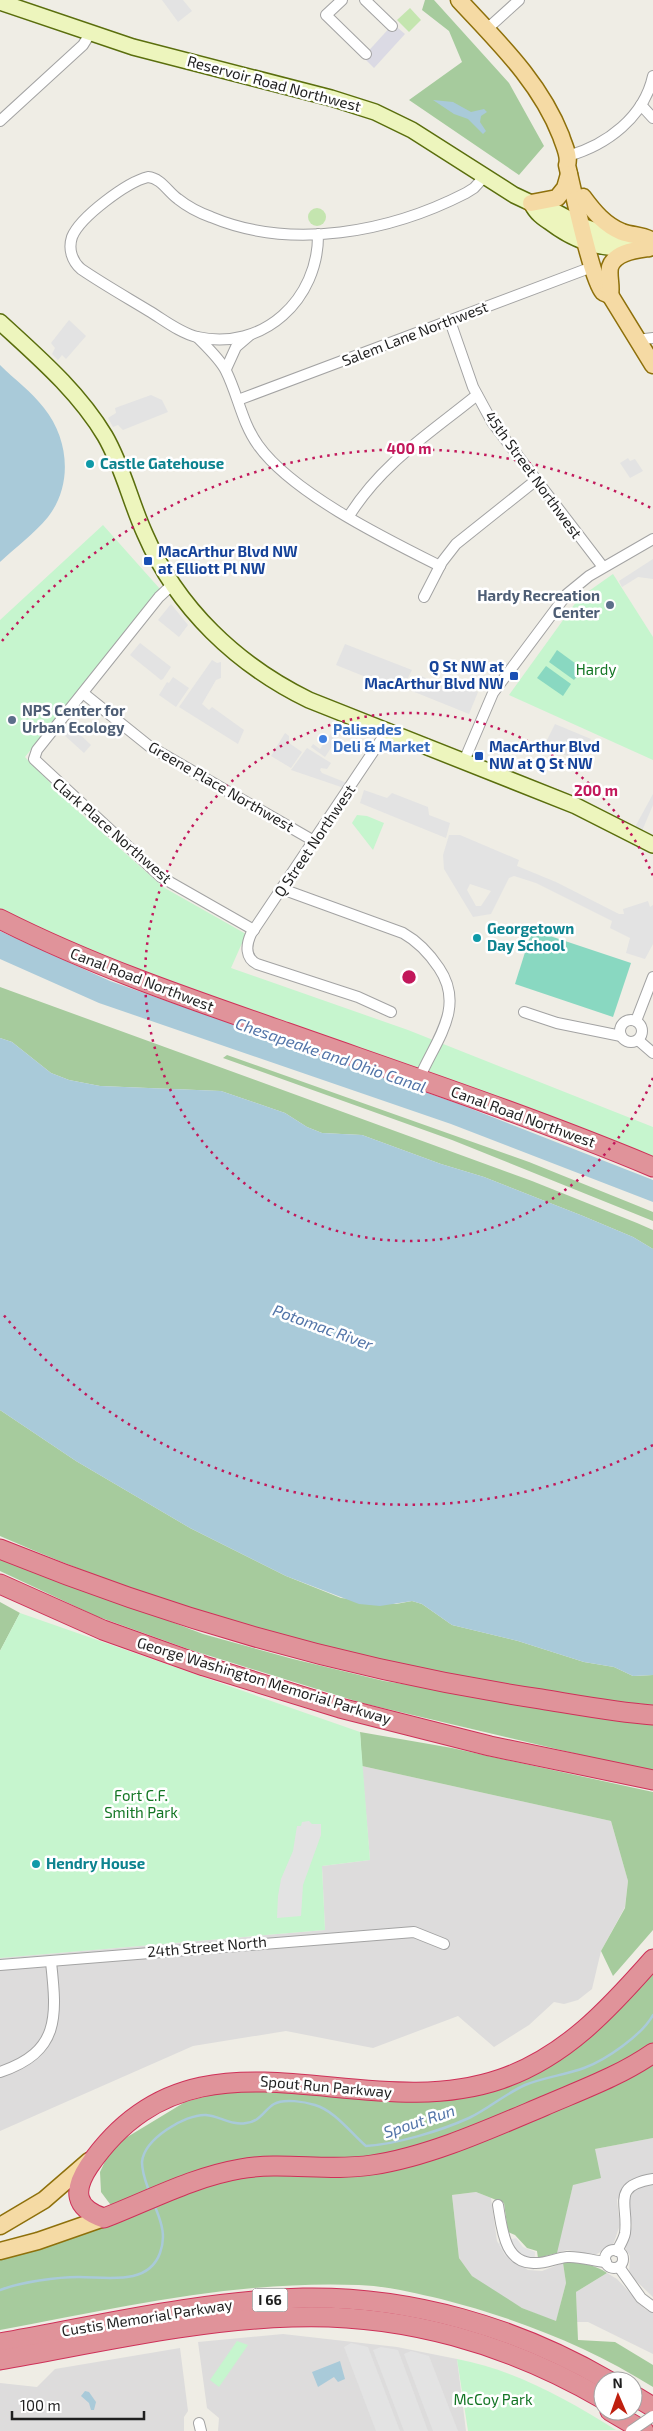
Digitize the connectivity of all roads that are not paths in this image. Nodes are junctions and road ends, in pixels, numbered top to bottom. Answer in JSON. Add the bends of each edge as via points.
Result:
{"nodes":[{"id":1,"x":342,"y":0,"type":"edge"},
{"id":2,"x":365,"y":0,"type":"edge"},
{"id":3,"x":458,"y":0,"type":"edge"},
{"id":4,"x":519,"y":0,"type":"edge"},
{"id":5,"x":0,"y":2,"type":"edge"},
{"id":6,"x":392,"y":26,"type":"dead end"},
{"id":7,"x":487,"y":29,"type":"junction"},
{"id":8,"x":91,"y":32,"type":"junction"},
{"id":9,"x":366,"y":54,"type":"dead end"},
{"id":10,"x":653,"y":76,"type":"edge"},
{"id":11,"x":641,"y":105,"type":"junction"},
{"id":12,"x":653,"y":118,"type":"edge"},
{"id":13,"x":0,"y":121,"type":"edge"},
{"id":14,"x":568,"y":164,"type":"junction"},
{"id":15,"x":484,"y":177,"type":"junction"},
{"id":16,"x":583,"y":197,"type":"junction"},
{"id":17,"x":531,"y":203,"type":"junction"},
{"id":18,"x":318,"y":234,"type":"junction"},
{"id":19,"x":589,"y":236,"type":"junction"},
{"id":20,"x":653,"y":241,"type":"edge"},
{"id":21,"x":592,"y":267,"type":"junction"},
{"id":22,"x":610,"y":295,"type":"junction"},
{"id":23,"x":450,"y":321,"type":"junction"},
{"id":24,"x":0,"y":322,"type":"edge"},
{"id":25,"x":250,"y":335,"type":"junction"},
{"id":26,"x":197,"y":337,"type":"junction"},
{"id":27,"x":646,"y":343,"type":"edge"},
{"id":28,"x":653,"y":364,"type":"edge"},
{"id":29,"x":226,"y":369,"type":"junction"},
{"id":30,"x":477,"y":395,"type":"junction"},
{"id":31,"x":238,"y":400,"type":"junction"},
{"id":32,"x":535,"y":481,"type":"junction"},
{"id":33,"x":349,"y":516,"type":"junction"},
{"id":34,"x":653,"y":539,"type":"edge"},
{"id":35,"x":440,"y":566,"type":"junction"},
{"id":36,"x":603,"y":567,"type":"junction"},
{"id":37,"x":173,"y":584,"type":"junction"},
{"id":38,"x":424,"y":597,"type":"dead end"},
{"id":39,"x":83,"y":693,"type":"junction"},
{"id":40,"x":387,"y":731,"type":"junction"},
{"id":41,"x":464,"y":761,"type":"junction"},
{"id":42,"x":314,"y":841,"type":"junction"},
{"id":43,"x":653,"y":845,"type":"edge"},
{"id":44,"x":282,"y":889,"type":"junction"},
{"id":45,"x":0,"y":919,"type":"edge"},
{"id":46,"x":254,"y":930,"type":"junction"},
{"id":47,"x":653,"y":978,"type":"edge"},
{"id":48,"x":391,"y":1012,"type":"dead end"},
{"id":49,"x":524,"y":1012,"type":"dead end"},
{"id":50,"x":636,"y":1021,"type":"junction"},
{"id":51,"x":621,"y":1036,"type":"junction"},
{"id":52,"x":638,"y":1040,"type":"junction"},
{"id":53,"x":653,"y":1053,"type":"edge"},
{"id":54,"x":419,"y":1079,"type":"junction"},
{"id":55,"x":653,"y":1167,"type":"edge"},
{"id":56,"x":0,"y":1549,"type":"edge"},
{"id":57,"x":0,"y":1584,"type":"edge"},
{"id":58,"x":653,"y":1715,"type":"edge"},
{"id":59,"x":653,"y":1780,"type":"edge"},
{"id":60,"x":444,"y":1944,"type":"dead end"},
{"id":61,"x":653,"y":1959,"type":"edge"},
{"id":62,"x":51,"y":1962,"type":"junction"},
{"id":63,"x":0,"y":1965,"type":"edge"},
{"id":64,"x":653,"y":2053,"type":"edge"},
{"id":65,"x":0,"y":2072,"type":"edge"},
{"id":66,"x":101,"y":2148,"type":"junction"},
{"id":67,"x":653,"y":2179,"type":"edge"},
{"id":68,"x":498,"y":2204,"type":"dead end"},
{"id":69,"x":104,"y":2218,"type":"junction"},
{"id":70,"x":0,"y":2226,"type":"edge"},
{"id":71,"x":0,"y":2251,"type":"edge"},
{"id":72,"x":617,"y":2251,"type":"junction"},
{"id":73,"x":606,"y":2262,"type":"junction"},
{"id":74,"x":619,"y":2267,"type":"junction"},
{"id":75,"x":653,"y":2306,"type":"edge"},
{"id":76,"x":0,"y":2343,"type":"edge"},
{"id":77,"x":0,"y":2360,"type":"edge"},
{"id":78,"x":553,"y":2372,"type":"junction"},
{"id":79,"x":593,"y":2373,"type":"edge"},
{"id":80,"x":593,"y":2394,"type":"edge"},
{"id":81,"x":593,"y":2400,"type":"edge"},
{"id":82,"x":653,"y":2416,"type":"edge"},
{"id":83,"x":627,"y":2421,"type":"edge"},
{"id":84,"x":641,"y":2421,"type":"edge"},
{"id":85,"x":653,"y":2428,"type":"edge"},
{"id":86,"x":631,"y":2431,"type":"edge"},
{"id":87,"x":644,"y":2431,"type":"edge"}],
"edges":[{"from":1,"to":9,"type":"street","via":[[326,15]]},
{"from":2,"to":6,"type":"street"},
{"from":3,"to":7,"type":"main road"},
{"from":4,"to":7,"type":"street"},
{"from":5,"to":8,"type":"main road","name":"Reservoir Road Northwest"},
{"from":7,"to":14,"type":"main road","via":[[542,96],[554,118]]},
{"from":8,"to":13,"type":"street","via":[[83,45]]},
{"from":8,"to":15,"type":"main road","name":"Reservoir Road Northwest","via":[[133,48],[363,107],[412,130]]},
{"from":10,"to":11,"type":"street"},
{"from":11,"to":12,"type":"street"},
{"from":11,"to":14,"type":"street","via":[[620,128]]},
{"from":14,"to":16,"type":"main road","via":[[573,163]]},
{"from":14,"to":17,"type":"main road","via":[[564,188],[557,198]]},
{"from":14,"to":19,"type":"main road"},
{"from":15,"to":17,"type":"main road","name":"Reservoir Road Northwest"},
{"from":15,"to":18,"type":"street","via":[[466,193],[406,218],[356,230]]},
{"from":16,"to":19,"type":"main road"},
{"from":16,"to":20,"type":"main road","via":[[603,221],[623,232],[643,235]]},
{"from":17,"to":19,"type":"main road","name":"Reservoir Road Northwest","via":[[541,204]]},
{"from":18,"to":25,"type":"street","via":[[313,269],[299,298],[278,320]]},
{"from":18,"to":26,"type":"street","via":[[266,231],[231,224],[184,203],[155,178],[139,180],[110,198],[76,230],[71,241],[72,259],[94,278]]},
{"from":19,"to":20,"type":"main road","name":"Reservoir Road Northwest","via":[[605,234]]},
{"from":19,"to":21,"type":"main road"},
{"from":19,"to":22,"type":"main road"},
{"from":20,"to":22,"type":"main road","via":[[649,248],[625,253],[610,266]]},
{"from":21,"to":22,"type":"main road","via":[[603,292]]},
{"from":21,"to":23,"type":"street","name":"Salem Lane Northwest"},
{"from":22,"to":27,"type":"main road"},
{"from":23,"to":30,"type":"street","name":"45th Street Northwest"},
{"from":23,"to":31,"type":"street","name":"Salem Lane Northwest"},
{"from":24,"to":37,"type":"main road","via":[[67,386],[98,425],[118,462],[150,547]]},
{"from":25,"to":26,"type":"street"},
{"from":25,"to":29,"type":"street","via":[[236,348]]},
{"from":26,"to":29,"type":"street"},
{"from":27,"to":28,"type":"main road"},
{"from":29,"to":31,"type":"street"},
{"from":30,"to":32,"type":"street","name":"45th Street Northwest","via":[[495,427]]},
{"from":30,"to":33,"type":"street","via":[[394,460],[369,487]]},
{"from":31,"to":33,"type":"street","via":[[250,433],[269,458],[298,485]]},
{"from":32,"to":35,"type":"street","via":[[469,531]]},
{"from":32,"to":36,"type":"street","name":"45th Street Northwest"},
{"from":33,"to":35,"type":"street"},
{"from":34,"to":36,"type":"street"},
{"from":35,"to":38,"type":"street"},
{"from":36,"to":41,"type":"street","via":[[567,594],[498,687],[486,706]]},
{"from":37,"to":39,"type":"street"},
{"from":37,"to":40,"type":"main road","via":[[216,636],[263,675],[309,700]]},
{"from":39,"to":42,"type":"street","name":"Greene Place Northwest","via":[[149,746]]},
{"from":39,"to":46,"type":"street","name":"Clark Place Northwest","via":[[36,752],[34,759],[37,764],[157,874]]},
{"from":40,"to":41,"type":"main road"},
{"from":40,"to":42,"type":"street","name":"Q Street Northwest"},
{"from":41,"to":43,"type":"main road","via":[[587,810]]},
{"from":42,"to":44,"type":"street","name":"Q Street Northwest"},
{"from":44,"to":46,"type":"street","name":"Q Street Northwest"},
{"from":44,"to":54,"type":"street","via":[[403,934],[432,956],[449,985],[451,1003],[448,1017]]},
{"from":45,"to":54,"type":"highway","name":"Canal Road Northwest","via":[[139,981]]},
{"from":46,"to":48,"type":"street","name":"Q Street Northwest","via":[[249,938],[248,952],[254,963],[358,997]]},
{"from":47,"to":50,"type":"street"},
{"from":49,"to":51,"type":"street","via":[[557,1023]]},
{"from":50,"to":51,"type":"street","via":[[627,1020],[622,1024]]},
{"from":50,"to":52,"type":"street","via":[[643,1032]]},
{"from":51,"to":52,"type":"street","via":[[628,1042]]},
{"from":52,"to":53,"type":"street"},
{"from":54,"to":55,"type":"highway","name":"Canal Road Northwest"},
{"from":56,"to":58,"type":"highway","via":[[178,1616],[373,1670],[487,1691]]},
{"from":57,"to":59,"type":"highway","name":"George Washington Memorial Parkway","via":[[103,1630],[204,1666],[340,1708],[490,1746]]},
{"from":60,"to":62,"type":"street","name":"24th Street North","via":[[414,1932]]},
{"from":61,"to":66,"type":"highway","name":"Spout Run Parkway","via":[[612,2005],[571,2042],[537,2064],[502,2079],[456,2090],[411,2094],[257,2082],[203,2085],[151,2106]]},
{"from":62,"to":63,"type":"street","name":"24th Street North"},
{"from":62,"to":65,"type":"street","via":[[54,2014],[51,2032],[32,2056],[18,2066]]},
{"from":64,"to":69,"type":"highway","via":[[584,2089],[408,2157],[362,2166],[239,2169],[203,2179]]},
{"from":66,"to":69,"type":"highway","via":[[82,2176],[78,2193],[85,2208]]},
{"from":66,"to":70,"type":"main road","name":"Spout Run Parkway","via":[[53,2194]]},
{"from":67,"to":72,"type":"street","via":[[635,2184],[628,2190],[624,2199],[625,2234]]},
{"from":68,"to":73,"type":"street","via":[[503,2238],[508,2250],[520,2258],[533,2264],[567,2257]]},
{"from":69,"to":71,"type":"main road"},
{"from":72,"to":73,"type":"street","via":[[607,2254]]},
{"from":72,"to":74,"type":"street","via":[[623,2258]]},
{"from":73,"to":74,"type":"street","via":[[612,2268]]},
{"from":74,"to":75,"type":"street","via":[[640,2298]]},
{"from":76,"to":79,"type":"highway","name":"Custis Memorial Parkway","number":"I 66","via":[[222,2304],[303,2298],[352,2300],[415,2308],[476,2322],[537,2344]]},
{"from":77,"to":78,"type":"highway","name":"Custis Memorial Parkway","number":"I 66","via":[[193,2326],[310,2317],[372,2320],[427,2329],[495,2348]]},
{"from":78,"to":80,"type":"highway","name":"Custis Memorial Parkway","number":"I 66"},
{"from":78,"to":81,"type":"highway"},
{"from":82,"to":86,"type":"street","bridge":true},
{"from":83,"to":87,"type":"highway"},
{"from":84,"to":85,"type":"highway"}]}
